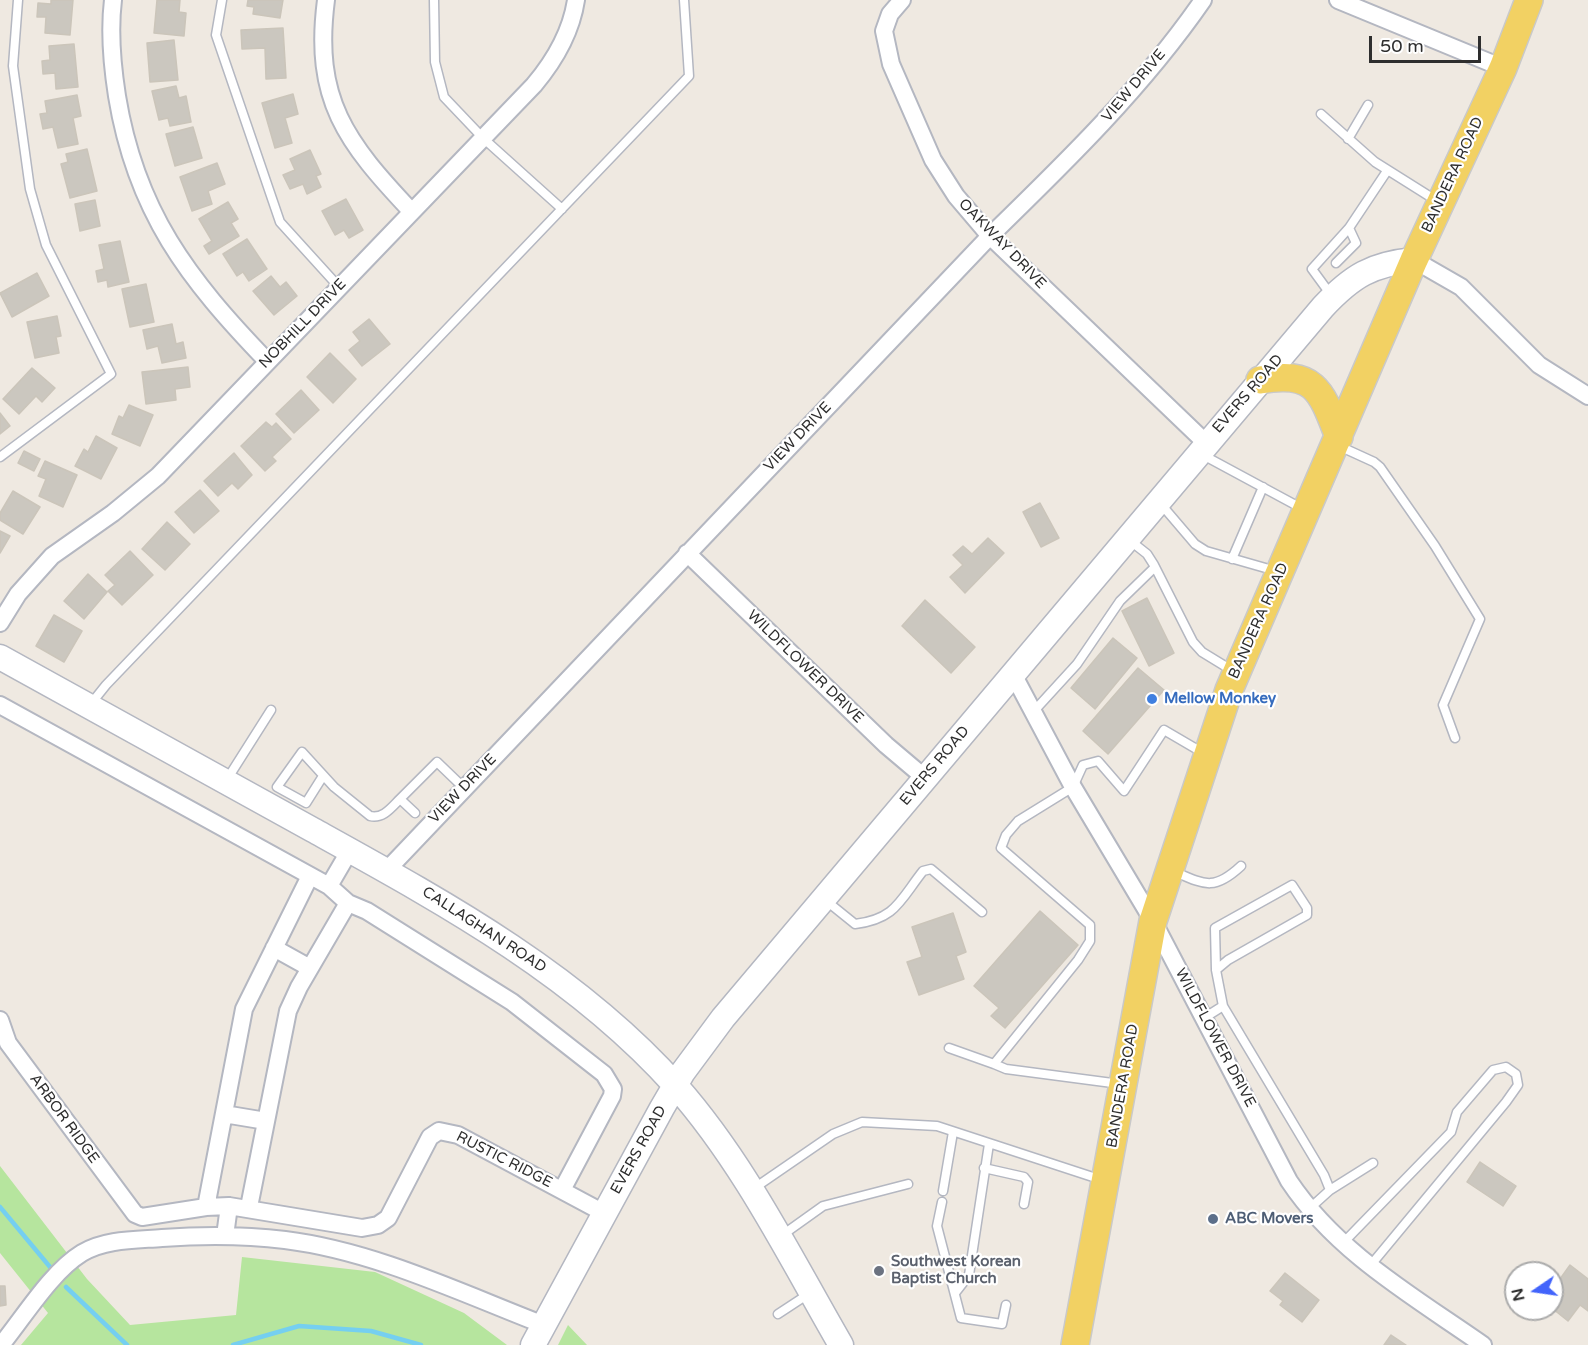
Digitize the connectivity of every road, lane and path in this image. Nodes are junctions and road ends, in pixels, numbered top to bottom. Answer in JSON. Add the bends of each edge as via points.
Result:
{"nodes":[{"id":1,"x":18,"y":0,"type":"edge"},
{"id":2,"x":114,"y":0,"type":"edge"},
{"id":3,"x":222,"y":0,"type":"edge"},
{"id":4,"x":326,"y":0,"type":"edge"},
{"id":5,"x":434,"y":0,"type":"edge"},
{"id":6,"x":576,"y":0,"type":"edge"},
{"id":7,"x":684,"y":0,"type":"edge"},
{"id":8,"x":902,"y":0,"type":"edge"},
{"id":9,"x":1203,"y":0,"type":"edge"},
{"id":10,"x":1338,"y":0,"type":"edge"},
{"id":11,"x":1529,"y":0,"type":"edge"},
{"id":12,"x":1503,"y":68,"type":"junction"},
{"id":13,"x":1368,"y":105,"type":"dead end"},
{"id":14,"x":1321,"y":114,"type":"dead end"},
{"id":15,"x":483,"y":138,"type":"junction"},
{"id":16,"x":1348,"y":139,"type":"junction"},
{"id":17,"x":1387,"y":171,"type":"junction"},
{"id":18,"x":1440,"y":203,"type":"junction"},
{"id":19,"x":562,"y":208,"type":"junction"},
{"id":20,"x":412,"y":212,"type":"junction"},
{"id":21,"x":1349,"y":228,"type":"junction"},
{"id":22,"x":990,"y":236,"type":"junction"},
{"id":23,"x":1328,"y":253,"type":"junction"},
{"id":24,"x":1414,"y":260,"type":"junction"},
{"id":25,"x":1339,"y":280,"type":"junction"},
{"id":26,"x":339,"y":287,"type":"junction"},
{"id":27,"x":267,"y":361,"type":"junction"},
{"id":28,"x":1260,"y":380,"type":"junction"},
{"id":29,"x":1588,"y":396,"type":"edge"},
{"id":30,"x":1337,"y":441,"type":"junction"},
{"id":31,"x":1202,"y":448,"type":"junction"},
{"id":32,"x":0,"y":457,"type":"edge"},
{"id":33,"x":1263,"y":487,"type":"junction"},
{"id":34,"x":1158,"y":500,"type":"junction"},
{"id":35,"x":1307,"y":510,"type":"junction"},
{"id":36,"x":1126,"y":538,"type":"junction"},
{"id":37,"x":687,"y":553,"type":"junction"},
{"id":38,"x":1232,"y":559,"type":"junction"},
{"id":39,"x":1155,"y":567,"type":"junction"},
{"id":40,"x":1280,"y":572,"type":"junction"},
{"id":41,"x":0,"y":624,"type":"edge"},
{"id":42,"x":0,"y":657,"type":"edge"},
{"id":43,"x":1236,"y":672,"type":"junction"},
{"id":44,"x":1013,"y":674,"type":"junction"},
{"id":45,"x":0,"y":705,"type":"edge"},
{"id":46,"x":89,"y":706,"type":"junction"},
{"id":47,"x":271,"y":710,"type":"dead end"},
{"id":48,"x":1034,"y":711,"type":"junction"},
{"id":49,"x":1455,"y":738,"type":"dead end"},
{"id":50,"x":1207,"y":756,"type":"junction"},
{"id":51,"x":323,"y":776,"type":"junction"},
{"id":52,"x":925,"y":778,"type":"junction"},
{"id":53,"x":225,"y":782,"type":"junction"},
{"id":54,"x":464,"y":788,"type":"junction"},
{"id":55,"x":1073,"y":788,"type":"junction"},
{"id":56,"x":399,"y":799,"type":"junction"},
{"id":57,"x":415,"y":813,"type":"dead end"},
{"id":58,"x":350,"y":850,"type":"junction"},
{"id":59,"x":1241,"y":866,"type":"dead end"},
{"id":60,"x":1170,"y":869,"type":"junction"},
{"id":61,"x":387,"y":870,"type":"junction"},
{"id":62,"x":310,"y":876,"type":"junction"},
{"id":63,"x":329,"y":886,"type":"junction"},
{"id":64,"x":824,"y":898,"type":"junction"},
{"id":65,"x":348,"y":903,"type":"junction"},
{"id":66,"x":982,"y":912,"type":"dead end"},
{"id":67,"x":1154,"y":921,"type":"junction"},
{"id":68,"x":274,"y":948,"type":"junction"},
{"id":69,"x":310,"y":968,"type":"junction"},
{"id":70,"x":1216,"y":970,"type":"junction"},
{"id":71,"x":1223,"y":1006,"type":"junction"},
{"id":72,"x":1204,"y":1018,"type":"junction"},
{"id":73,"x":0,"y":1020,"type":"edge"},
{"id":74,"x":949,"y":1048,"type":"dead end"},
{"id":75,"x":994,"y":1064,"type":"junction"},
{"id":76,"x":1123,"y":1084,"type":"junction"},
{"id":77,"x":676,"y":1086,"type":"junction"},
{"id":78,"x":224,"y":1114,"type":"junction"},
{"id":79,"x":266,"y":1121,"type":"junction"},
{"id":80,"x":953,"y":1132,"type":"junction"},
{"id":81,"x":989,"y":1144,"type":"junction"},
{"id":82,"x":1373,"y":1163,"type":"dead end"},
{"id":83,"x":984,"y":1168,"type":"junction"},
{"id":84,"x":1105,"y":1181,"type":"junction"},
{"id":85,"x":908,"y":1185,"type":"dead end"},
{"id":86,"x":562,"y":1190,"type":"junction"},
{"id":87,"x":751,"y":1190,"type":"junction"},
{"id":88,"x":1330,"y":1190,"type":"junction"},
{"id":89,"x":943,"y":1191,"type":"dead end"},
{"id":90,"x":942,"y":1202,"type":"dead end"},
{"id":91,"x":1024,"y":1204,"type":"dead end"},
{"id":92,"x":206,"y":1206,"type":"junction"},
{"id":93,"x":229,"y":1206,"type":"junction"},
{"id":94,"x":249,"y":1208,"type":"junction"},
{"id":95,"x":1308,"y":1210,"type":"junction"},
{"id":96,"x":604,"y":1214,"type":"junction"},
{"id":97,"x":225,"y":1236,"type":"junction"},
{"id":98,"x":778,"y":1238,"type":"junction"},
{"id":99,"x":1343,"y":1243,"type":"junction"},
{"id":100,"x":1370,"y":1266,"type":"junction"},
{"id":101,"x":811,"y":1293,"type":"junction"},
{"id":102,"x":955,"y":1293,"type":"junction"},
{"id":103,"x":1006,"y":1305,"type":"dead end"},
{"id":104,"x":778,"y":1314,"type":"dead end"},
{"id":105,"x":539,"y":1335,"type":"edge"},
{"id":106,"x":1,"y":1345,"type":"edge"},
{"id":107,"x":841,"y":1345,"type":"edge"},
{"id":108,"x":1075,"y":1345,"type":"edge"},
{"id":109,"x":1483,"y":1345,"type":"edge"}],
"edges":[{"from":1,"to":32,"type":"lane","via":[[13,66],[30,189],[46,245],[111,374]]},
{"from":2,"to":27,"type":"street","via":[[112,64],[123,131],[141,188],[183,264],[215,306]]},
{"from":3,"to":26,"type":"lane","via":[[216,35],[280,222]]},
{"from":4,"to":20,"type":"street","via":[[322,61],[333,105],[352,142]]},
{"from":5,"to":15,"type":"lane","via":[[435,62],[444,97]]},
{"from":6,"to":15,"type":"street","name":"NOBHILL DRIVE","via":[[567,36],[550,65]]},
{"from":7,"to":19,"type":"lane","via":[[689,76]]},
{"from":8,"to":22,"type":"street","name":"OAKWAY DRIVE","via":[[890,14],[884,31],[896,81],[933,160],[956,196]]},
{"from":9,"to":22,"type":"street","name":"VIEW DRIVE","via":[[1113,112]]},
{"from":10,"to":12,"type":"street"},
{"from":11,"to":12,"type":"main road","name":"BANDERA ROAD"},
{"from":12,"to":18,"type":"main road","name":"BANDERA ROAD"},
{"from":13,"to":16,"type":"lane"},
{"from":14,"to":16,"type":"lane"},
{"from":15,"to":19,"type":"lane"},
{"from":15,"to":20,"type":"street","name":"NOBHILL DRIVE"},
{"from":16,"to":17,"type":"lane"},
{"from":17,"to":18,"type":"lane"},
{"from":17,"to":21,"type":"lane"},
{"from":18,"to":24,"type":"main road","name":"BANDERA ROAD"},
{"from":19,"to":46,"type":"lane"},
{"from":20,"to":26,"type":"street","name":"NOBHILL DRIVE"},
{"from":21,"to":23,"type":"lane"},
{"from":21,"to":25,"type":"lane","via":[[1356,243]]},
{"from":22,"to":31,"type":"street","name":"OAKWAY DRIVE"},
{"from":22,"to":37,"type":"street","name":"VIEW DRIVE"},
{"from":23,"to":25,"type":"lane"},
{"from":23,"to":25,"type":"lane","via":[[1312,269]]},
{"from":24,"to":25,"type":"main road","name":"EVERS ROAD","via":[[1386,263]]},
{"from":24,"to":29,"type":"street","via":[[1461,287],[1539,365]]},
{"from":24,"to":30,"type":"main road","name":"BANDERA ROAD"},
{"from":25,"to":28,"type":"main road","name":"EVERS ROAD"},
{"from":26,"to":27,"type":"street","name":"NOBHILL DRIVE"},
{"from":27,"to":41,"type":"street","name":"NOBHILL DRIVE","via":[[136,495],[52,556],[18,594]]},
{"from":28,"to":30,"type":"main road","via":[[1284,376],[1302,379],[1327,406]]},
{"from":28,"to":31,"type":"main road","name":"EVERS ROAD"},
{"from":30,"to":35,"type":"main road","name":"BANDERA ROAD"},
{"from":30,"to":49,"type":"lane","via":[[1380,468],[1480,619],[1443,705]]},
{"from":31,"to":33,"type":"lane"},
{"from":31,"to":34,"type":"main road","name":"EVERS ROAD"},
{"from":33,"to":35,"type":"lane"},
{"from":33,"to":38,"type":"lane"},
{"from":34,"to":36,"type":"main road","name":"EVERS ROAD"},
{"from":34,"to":38,"type":"lane","via":[[1195,544]]},
{"from":35,"to":40,"type":"main road","name":"BANDERA ROAD"},
{"from":36,"to":39,"type":"lane","via":[[1147,554]]},
{"from":36,"to":44,"type":"main road","name":"EVERS ROAD"},
{"from":37,"to":52,"type":"street","name":"WILDFLOWER DRIVE"},
{"from":37,"to":54,"type":"street","name":"VIEW DRIVE"},
{"from":38,"to":40,"type":"lane"},
{"from":39,"to":43,"type":"lane","via":[[1193,642]]},
{"from":39,"to":48,"type":"lane","via":[[1120,601],[1077,664]]},
{"from":40,"to":43,"type":"main road","name":"BANDERA ROAD"},
{"from":42,"to":46,"type":"main road","name":"CALLAGHAN ROAD"},
{"from":43,"to":50,"type":"main road","name":"BANDERA ROAD"},
{"from":44,"to":48,"type":"street","name":"WILDFLOWER DRIVE"},
{"from":44,"to":52,"type":"main road","name":"EVERS ROAD"},
{"from":45,"to":62,"type":"street"},
{"from":46,"to":53,"type":"main road","name":"CALLAGHAN ROAD"},
{"from":47,"to":53,"type":"lane"},
{"from":48,"to":55,"type":"street","name":"WILDFLOWER DRIVE"},
{"from":50,"to":55,"type":"lane","via":[[1164,730],[1124,791],[1098,761],[1083,765]]},
{"from":50,"to":60,"type":"main road","name":"BANDERA ROAD"},
{"from":51,"to":51,"type":"lane","via":[[306,803],[277,787],[302,752]]},
{"from":51,"to":56,"type":"lane","via":[[370,816],[377,818]]},
{"from":52,"to":64,"type":"main road","name":"EVERS ROAD"},
{"from":53,"to":58,"type":"main road","name":"CALLAGHAN ROAD"},
{"from":54,"to":56,"type":"lane","via":[[437,762]]},
{"from":54,"to":61,"type":"street","name":"VIEW DRIVE"},
{"from":55,"to":67,"type":"street","name":"WILDFLOWER DRIVE"},
{"from":55,"to":75,"type":"lane","via":[[1018,821],[1001,848],[1090,926],[1090,941]]},
{"from":56,"to":57,"type":"lane"},
{"from":58,"to":61,"type":"main road","name":"CALLAGHAN ROAD"},
{"from":58,"to":63,"type":"street"},
{"from":59,"to":60,"type":"lane","via":[[1216,884],[1203,884]]},
{"from":60,"to":67,"type":"main road","name":"BANDERA ROAD"},
{"from":61,"to":77,"type":"main road","name":"CALLAGHAN ROAD","via":[[541,965],[638,1047]]},
{"from":62,"to":63,"type":"street"},
{"from":62,"to":68,"type":"street"},
{"from":63,"to":65,"type":"street"},
{"from":64,"to":66,"type":"lane","via":[[855,924],[871,922],[889,915],[923,871],[931,869]]},
{"from":64,"to":77,"type":"main road","name":"EVERS ROAD","via":[[723,1018]]},
{"from":65,"to":69,"type":"street"},
{"from":65,"to":86,"type":"street","via":[[512,1002],[604,1074],[613,1089],[607,1108]]},
{"from":67,"to":72,"type":"street","name":"WILDFLOWER DRIVE"},
{"from":67,"to":76,"type":"main road","name":"BANDERA ROAD"},
{"from":68,"to":69,"type":"street"},
{"from":68,"to":78,"type":"street","via":[[244,1009]]},
{"from":69,"to":79,"type":"street","via":[[284,1026]]},
{"from":70,"to":70,"type":"lane","via":[[1307,915],[1307,908],[1292,885],[1215,928]]},
{"from":70,"to":71,"type":"lane"},
{"from":71,"to":72,"type":"lane"},
{"from":71,"to":88,"type":"lane"},
{"from":72,"to":95,"type":"street","name":"WILDFLOWER DRIVE"},
{"from":73,"to":92,"type":"street","name":"ARBOR RIDGE","via":[[8,1042],[135,1214],[142,1217]]},
{"from":74,"to":75,"type":"lane"},
{"from":75,"to":76,"type":"lane","via":[[1005,1069]]},
{"from":76,"to":84,"type":"main road","name":"BANDERA ROAD"},
{"from":77,"to":87,"type":"main road","name":"CALLAGHAN ROAD","via":[[724,1147]]},
{"from":77,"to":96,"type":"main road","name":"EVERS ROAD"},
{"from":78,"to":79,"type":"street"},
{"from":78,"to":92,"type":"street"},
{"from":79,"to":94,"type":"street"},
{"from":80,"to":81,"type":"lane"},
{"from":80,"to":87,"type":"lane","via":[[937,1126],[862,1122],[833,1134]]},
{"from":80,"to":89,"type":"lane"},
{"from":81,"to":83,"type":"lane"},
{"from":81,"to":84,"type":"lane"},
{"from":82,"to":88,"type":"lane"},
{"from":83,"to":91,"type":"lane","via":[[1024,1177],[1028,1182]]},
{"from":83,"to":102,"type":"lane","via":[[969,1275]]},
{"from":84,"to":108,"type":"main road","name":"BANDERA ROAD"},
{"from":85,"to":98,"type":"lane","via":[[823,1206]]},
{"from":86,"to":94,"type":"street","name":"RUSTIC RIDGE","via":[[459,1135],[440,1131],[430,1137],[388,1218],[378,1225],[362,1228]]},
{"from":86,"to":96,"type":"street","name":"RUSTIC RIDGE"},
{"from":87,"to":98,"type":"main road","name":"CALLAGHAN ROAD"},
{"from":88,"to":95,"type":"lane"},
{"from":90,"to":102,"type":"lane","via":[[938,1226]]},
{"from":92,"to":93,"type":"street"},
{"from":93,"to":94,"type":"street"},
{"from":93,"to":97,"type":"street"},
{"from":95,"to":99,"type":"street","name":"WILDFLOWER DRIVE"},
{"from":96,"to":105,"type":"main road","name":"EVERS ROAD"},
{"from":97,"to":105,"type":"street","via":[[286,1240],[336,1249],[384,1264]]},
{"from":97,"to":106,"type":"street","via":[[119,1242],[85,1252],[61,1272]]},
{"from":98,"to":101,"type":"main road","name":"CALLAGHAN ROAD"},
{"from":99,"to":100,"type":"street","name":"WILDFLOWER DRIVE"},
{"from":99,"to":100,"type":"lane","via":[[1451,1132],[1457,1112],[1493,1070],[1506,1067],[1516,1074],[1518,1085],[1506,1102]]},
{"from":100,"to":109,"type":"street","name":"WILDFLOWER DRIVE"},
{"from":101,"to":104,"type":"lane"},
{"from":101,"to":107,"type":"main road","name":"CALLAGHAN ROAD"},
{"from":102,"to":103,"type":"lane","via":[[962,1318],[1002,1324]]}]}
